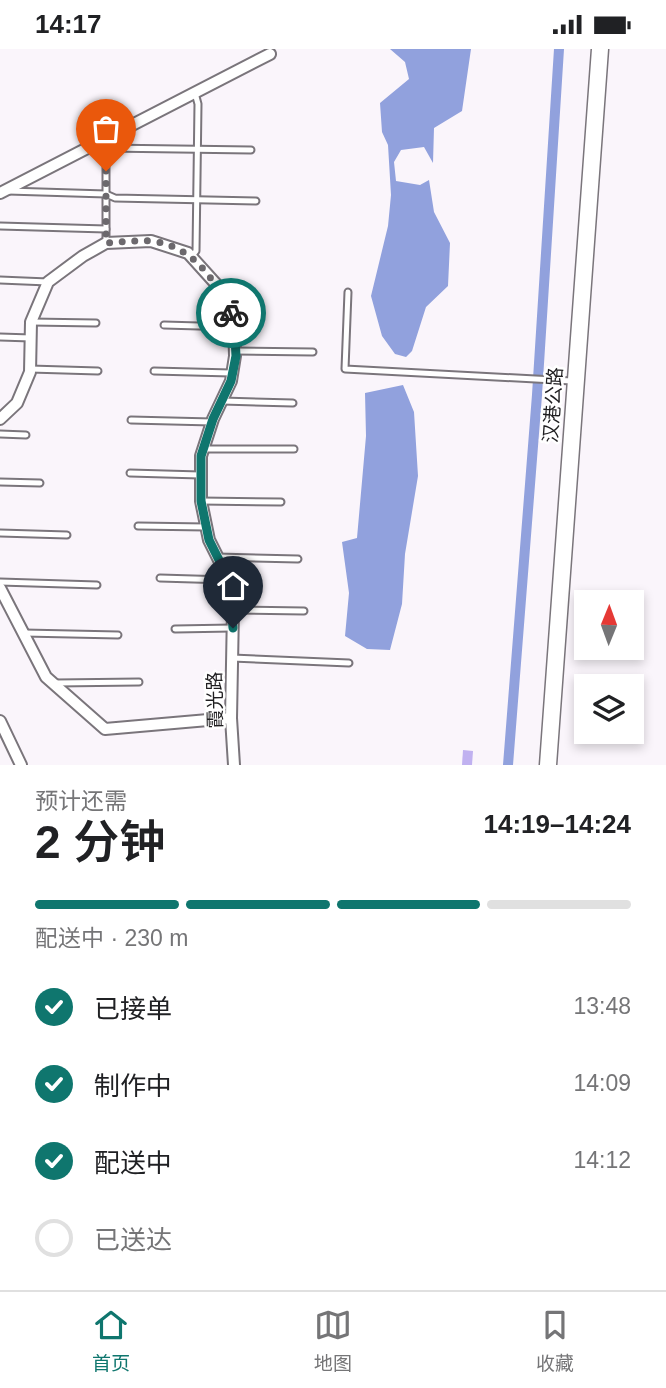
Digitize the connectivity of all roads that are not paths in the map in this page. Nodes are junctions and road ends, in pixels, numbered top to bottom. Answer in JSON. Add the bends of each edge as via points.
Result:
{"nodes":[{"id":1,"x":592,"y":49,"type":"edge"},
{"id":2,"x":600,"y":49,"type":"edge"},
{"id":3,"x":270,"y":54,"type":"dead end"},
{"id":4,"x":195,"y":93,"type":"junction"},
{"id":5,"x":106,"y":143,"type":"junction"},
{"id":6,"x":197,"y":149,"type":"junction"},
{"id":7,"x":251,"y":150,"type":"dead end"},
{"id":8,"x":3,"y":192,"type":"edge"},
{"id":9,"x":106,"y":194,"type":"junction"},
{"id":10,"x":197,"y":200,"type":"junction"},
{"id":11,"x":256,"y":201,"type":"dead end"},
{"id":12,"x":0,"y":226,"type":"edge"},
{"id":13,"x":106,"y":229,"type":"junction"},
{"id":14,"x":106,"y":243,"type":"junction"},
{"id":15,"x":191,"y":257,"type":"junction"},
{"id":16,"x":0,"y":280,"type":"edge"},
{"id":17,"x":48,"y":282,"type":"junction"},
{"id":18,"x":348,"y":292,"type":"dead end"},
{"id":19,"x":31,"y":322,"type":"junction"},
{"id":20,"x":96,"y":323,"type":"dead end"},
{"id":21,"x":164,"y":325,"type":"dead end"},
{"id":22,"x":234,"y":327,"type":"junction"},
{"id":23,"x":0,"y":337,"type":"edge"},
{"id":24,"x":31,"y":338,"type":"junction"},
{"id":25,"x":235,"y":351,"type":"junction"},
{"id":26,"x":313,"y":352,"type":"dead end"},
{"id":27,"x":30,"y":369,"type":"junction"},
{"id":28,"x":98,"y":371,"type":"dead end"},
{"id":29,"x":153,"y":371,"type":"dead end"},
{"id":30,"x":233,"y":373,"type":"junction"},
{"id":31,"x":573,"y":381,"type":"junction"},
{"id":32,"x":222,"y":401,"type":"junction"},
{"id":33,"x":293,"y":403,"type":"dead end"},
{"id":34,"x":0,"y":419,"type":"edge"},
{"id":35,"x":131,"y":420,"type":"dead end"},
{"id":36,"x":212,"y":422,"type":"junction"},
{"id":37,"x":0,"y":434,"type":"edge"},
{"id":38,"x":26,"y":435,"type":"dead end"},
{"id":39,"x":203,"y":449,"type":"junction"},
{"id":40,"x":293,"y":449,"type":"dead end"},
{"id":41,"x":130,"y":473,"type":"dead end"},
{"id":42,"x":201,"y":475,"type":"junction"},
{"id":43,"x":0,"y":482,"type":"edge"},
{"id":44,"x":40,"y":483,"type":"dead end"},
{"id":45,"x":201,"y":501,"type":"junction"},
{"id":46,"x":281,"y":502,"type":"dead end"},
{"id":47,"x":138,"y":526,"type":"dead end"},
{"id":48,"x":206,"y":527,"type":"junction"},
{"id":49,"x":0,"y":533,"type":"edge"},
{"id":50,"x":67,"y":535,"type":"dead end"},
{"id":51,"x":217,"y":557,"type":"junction"},
{"id":52,"x":299,"y":559,"type":"dead end"},
{"id":53,"x":160,"y":578,"type":"dead end"},
{"id":54,"x":229,"y":580,"type":"junction"},
{"id":55,"x":0,"y":582,"type":"edge"},
{"id":56,"x":97,"y":585,"type":"dead end"},
{"id":57,"x":0,"y":588,"type":"edge"},
{"id":58,"x":233,"y":610,"type":"junction"},
{"id":59,"x":304,"y":611,"type":"dead end"},
{"id":60,"x":175,"y":628,"type":"dead end"},
{"id":61,"x":233,"y":628,"type":"junction"},
{"id":62,"x":24,"y":633,"type":"junction"},
{"id":63,"x":118,"y":635,"type":"dead end"},
{"id":64,"x":232,"y":658,"type":"junction"},
{"id":65,"x":349,"y":663,"type":"dead end"},
{"id":66,"x":139,"y":682,"type":"dead end"},
{"id":67,"x":53,"y":683,"type":"junction"},
{"id":68,"x":232,"y":718,"type":"junction"},
{"id":69,"x":0,"y":721,"type":"edge"},
{"id":70,"x":21,"y":765,"type":"edge"},
{"id":71,"x":234,"y":765,"type":"edge"},
{"id":72,"x":541,"y":765,"type":"edge"},
{"id":73,"x":548,"y":765,"type":"edge"}],
"edges":[{"from":1,"to":31,"type":"main road","name":"汉港公路"},
{"from":2,"to":31,"type":"main road","name":"汉港公路"},
{"from":3,"to":4,"type":"street"},
{"from":4,"to":5,"type":"street"},
{"from":4,"to":6,"type":"lane"},
{"from":5,"to":6,"type":"lane"},
{"from":5,"to":8,"type":"street"},
{"from":5,"to":9,"type":"lane"},
{"from":6,"to":7,"type":"lane"},
{"from":6,"to":10,"type":"lane"},
{"from":8,"to":9,"type":"lane"},
{"from":9,"to":10,"type":"lane"},
{"from":9,"to":13,"type":"lane"},
{"from":10,"to":11,"type":"lane"},
{"from":10,"to":15,"type":"lane","via":[[196,251]]},
{"from":12,"to":13,"type":"lane"},
{"from":13,"to":14,"type":"lane"},
{"from":14,"to":15,"type":"street","name":"霞光路","via":[[152,241]]},
{"from":14,"to":17,"type":"street"},
{"from":15,"to":22,"type":"street","name":"霞光路","via":[[216,283]]},
{"from":16,"to":17,"type":"lane"},
{"from":17,"to":19,"type":"street"},
{"from":18,"to":31,"type":"lane","via":[[345,369]]},
{"from":19,"to":20,"type":"lane"},
{"from":19,"to":24,"type":"street"},
{"from":21,"to":22,"type":"lane"},
{"from":22,"to":25,"type":"street","name":"霞光路"},
{"from":23,"to":24,"type":"lane"},
{"from":24,"to":27,"type":"street"},
{"from":25,"to":26,"type":"lane"},
{"from":25,"to":30,"type":"street","name":"霞光路"},
{"from":27,"to":28,"type":"lane"},
{"from":27,"to":34,"type":"street","via":[[17,403]]},
{"from":29,"to":30,"type":"lane"},
{"from":30,"to":32,"type":"street","name":"霞光路"},
{"from":31,"to":72,"type":"main road","name":"汉港公路"},
{"from":31,"to":73,"type":"main road","name":"汉港公路"},
{"from":32,"to":33,"type":"lane"},
{"from":32,"to":36,"type":"street","name":"霞光路"},
{"from":35,"to":36,"type":"lane"},
{"from":36,"to":39,"type":"street","name":"霞光路"},
{"from":37,"to":38,"type":"lane"},
{"from":39,"to":40,"type":"lane"},
{"from":39,"to":42,"type":"street","name":"霞光路"},
{"from":41,"to":42,"type":"lane"},
{"from":42,"to":45,"type":"street","name":"霞光路"},
{"from":43,"to":44,"type":"lane"},
{"from":45,"to":46,"type":"lane"},
{"from":45,"to":48,"type":"street","name":"霞光路"},
{"from":47,"to":48,"type":"lane"},
{"from":48,"to":51,"type":"street","name":"霞光路"},
{"from":49,"to":50,"type":"lane"},
{"from":51,"to":52,"type":"lane"},
{"from":51,"to":54,"type":"street","name":"霞光路"},
{"from":53,"to":54,"type":"lane"},
{"from":54,"to":58,"type":"street","name":"霞光路"},
{"from":55,"to":56,"type":"lane"},
{"from":57,"to":62,"type":"street"},
{"from":58,"to":59,"type":"lane"},
{"from":58,"to":61,"type":"street","name":"霞光路"},
{"from":60,"to":61,"type":"lane"},
{"from":61,"to":64,"type":"street","name":"霞光路"},
{"from":62,"to":63,"type":"lane"},
{"from":62,"to":67,"type":"street"},
{"from":64,"to":65,"type":"lane"},
{"from":64,"to":68,"type":"street","name":"霞光路"},
{"from":66,"to":67,"type":"lane"},
{"from":67,"to":68,"type":"street","via":[[105,729]]},
{"from":68,"to":71,"type":"street","name":"霞光路"},
{"from":69,"to":70,"type":"street"}]}
